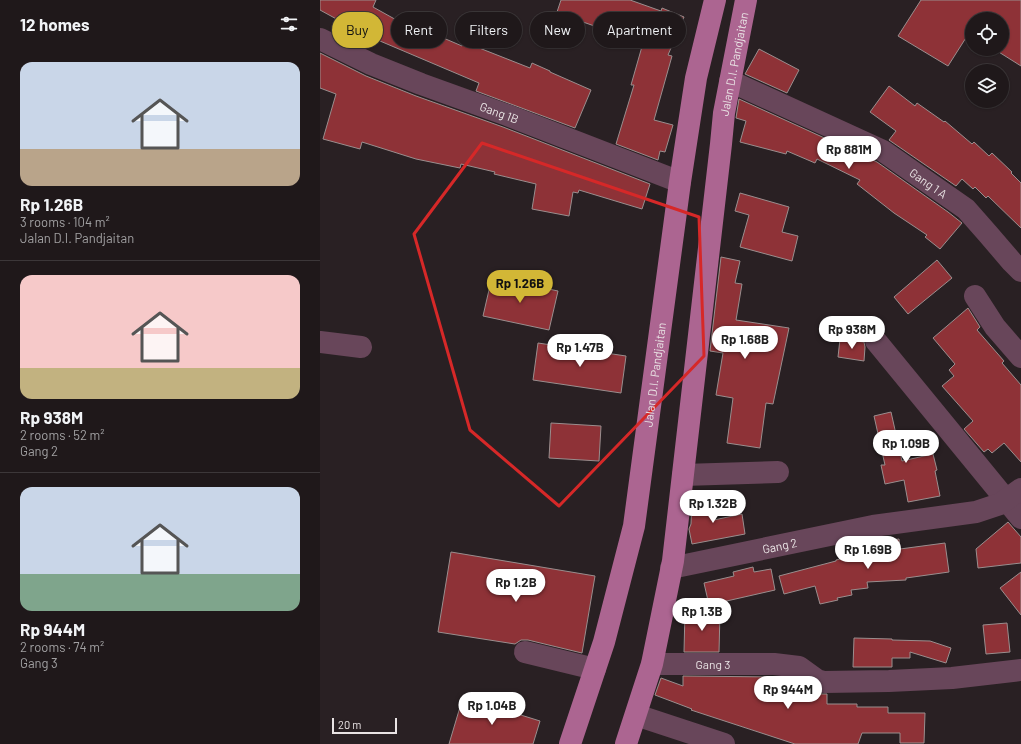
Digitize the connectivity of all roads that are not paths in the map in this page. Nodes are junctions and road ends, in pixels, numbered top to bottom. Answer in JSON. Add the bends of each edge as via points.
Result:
{"nodes":[{"id":1,"x":715,"y":0,"type":"edge"},
{"id":2,"x":746,"y":0,"type":"edge"},
{"id":3,"x":320,"y":39,"type":"edge"},
{"id":4,"x":730,"y":81,"type":"junction"},
{"id":5,"x":680,"y":182,"type":"junction"},
{"id":6,"x":1021,"y":271,"type":"edge"},
{"id":7,"x":974,"y":296,"type":"dead end"},
{"id":8,"x":876,"y":341,"type":"dead end"},
{"id":9,"x":320,"y":342,"type":"edge"},
{"id":10,"x":361,"y":347,"type":"dead end"},
{"id":11,"x":1021,"y":357,"type":"edge"},
{"id":12,"x":778,"y":472,"type":"dead end"},
{"id":13,"x":683,"y":475,"type":"junction"},
{"id":14,"x":1013,"y":494,"type":"edge"},
{"id":15,"x":1021,"y":518,"type":"edge"},
{"id":16,"x":671,"y":568,"type":"junction"},
{"id":17,"x":525,"y":652,"type":"dead end"},
{"id":18,"x":652,"y":664,"type":"junction"},
{"id":19,"x":595,"y":669,"type":"junction"},
{"id":20,"x":1021,"y":670,"type":"edge"},
{"id":21,"x":636,"y":715,"type":"junction"},
{"id":22,"x":570,"y":744,"type":"edge"},
{"id":23,"x":626,"y":744,"type":"edge"},
{"id":24,"x":724,"y":744,"type":"edge"}],
"edges":[{"from":1,"to":5,"type":"main road","name":"Jalan D.I. Pandjaitan","via":[[696,78]]},
{"from":2,"to":4,"type":"main road","name":"Jalan D.I. Pandjaitan"},
{"from":3,"to":5,"type":"street","name":"Gang 1B","via":[[371,64],[421,84]]},
{"from":4,"to":6,"type":"street","name":"Gang 1 A","via":[[884,151],[966,209]]},
{"from":4,"to":13,"type":"main road","name":"Jalan D.I. Pandjaitan","via":[[724,113]]},
{"from":5,"to":19,"type":"main road","name":"Jalan D.I. Pandjaitan","via":[[634,526]]},
{"from":7,"to":11,"type":"street","via":[[995,327]]},
{"from":8,"to":14,"type":"street"},
{"from":9,"to":10,"type":"street"},
{"from":12,"to":13,"type":"street"},
{"from":13,"to":16,"type":"main road","name":"Jalan D.I. Pandjaitan"},
{"from":14,"to":15,"type":"street"},
{"from":14,"to":16,"type":"street","name":"Gang 2","via":[[1000,504],[976,512],[873,526]]},
{"from":16,"to":18,"type":"main road","name":"Jalan D.I. Pandjaitan"},
{"from":17,"to":19,"type":"street"},
{"from":18,"to":20,"type":"street","name":"Gang 3","via":[[774,664],[799,667],[824,682],[952,678]]},
{"from":18,"to":21,"type":"main road","name":"Jalan D.I. Pandjaitan"},
{"from":19,"to":22,"type":"main road","name":"Jalan D.I. Pandjaitan"},
{"from":21,"to":23,"type":"main road","name":"Jalan D.I. Pandjaitan"},
{"from":21,"to":24,"type":"street"}]}
